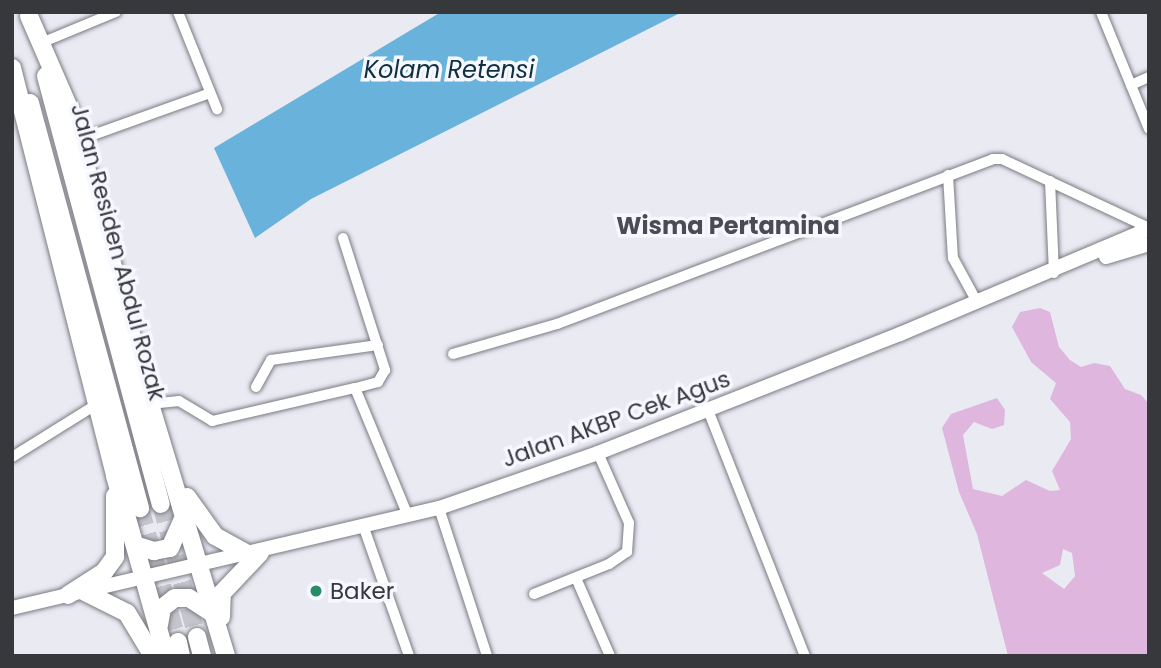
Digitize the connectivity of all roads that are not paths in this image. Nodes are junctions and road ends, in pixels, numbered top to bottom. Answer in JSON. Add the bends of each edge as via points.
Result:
{"nodes":[{"id":1,"x":116,"y":12,"type":"edge"},
{"id":2,"x":178,"y":12,"type":"edge"},
{"id":3,"x":1101,"y":12,"type":"edge"},
{"id":4,"x":29,"y":14,"type":"edge"},
{"id":5,"x":41,"y":43,"type":"junction"},
{"id":6,"x":12,"y":52,"type":"edge"},
{"id":7,"x":12,"y":68,"type":"edge"},
{"id":8,"x":1149,"y":77,"type":"edge"},
{"id":9,"x":1131,"y":85,"type":"junction"},
{"id":10,"x":210,"y":93,"type":"junction"},
{"id":11,"x":217,"y":109,"type":"dead end"},
{"id":12,"x":1149,"y":129,"type":"edge"},
{"id":13,"x":79,"y":139,"type":"junction"},
{"id":14,"x":948,"y":175,"type":"junction"},
{"id":15,"x":1049,"y":181,"type":"junction"},
{"id":16,"x":1149,"y":229,"type":"edge"},
{"id":17,"x":343,"y":237,"type":"dead end"},
{"id":18,"x":1149,"y":244,"type":"edge"},
{"id":19,"x":1054,"y":273,"type":"junction"},
{"id":20,"x":977,"y":302,"type":"junction"},
{"id":21,"x":378,"y":345,"type":"junction"},
{"id":22,"x":453,"y":354,"type":"dead end"},
{"id":23,"x":257,"y":387,"type":"dead end"},
{"id":24,"x":355,"y":388,"type":"junction"},
{"id":25,"x":97,"y":404,"type":"junction"},
{"id":26,"x":150,"y":404,"type":"junction"},
{"id":27,"x":708,"y":410,"type":"junction"},
{"id":28,"x":164,"y":453,"type":"junction"},
{"id":29,"x":598,"y":453,"type":"junction"},
{"id":30,"x":12,"y":457,"type":"edge"},
{"id":31,"x":115,"y":476,"type":"junction"},
{"id":32,"x":161,"y":504,"type":"tunnel mouth"},
{"id":33,"x":139,"y":508,"type":"tunnel mouth"},
{"id":34,"x":439,"y":508,"type":"junction"},
{"id":35,"x":185,"y":515,"type":"junction"},
{"id":36,"x":408,"y":516,"type":"junction"},
{"id":37,"x":365,"y":528,"type":"junction"},
{"id":38,"x":135,"y":545,"type":"junction"},
{"id":39,"x":255,"y":554,"type":"junction"},
{"id":40,"x":201,"y":567,"type":"junction"},
{"id":41,"x":576,"y":578,"type":"junction"},
{"id":42,"x":145,"y":580,"type":"junction"},
{"id":43,"x":77,"y":593,"type":"junction"},
{"id":44,"x":534,"y":594,"type":"dead end"},
{"id":45,"x":12,"y":608,"type":"edge"},
{"id":46,"x":212,"y":613,"type":"junction"},
{"id":47,"x":159,"y":629,"type":"junction"},
{"id":48,"x":197,"y":637,"type":"tunnel mouth"},
{"id":49,"x":175,"y":651,"type":"edge"},
{"id":50,"x":153,"y":656,"type":"edge"},
{"id":51,"x":202,"y":656,"type":"edge"},
{"id":52,"x":227,"y":656,"type":"edge"},
{"id":53,"x":409,"y":656,"type":"edge"},
{"id":54,"x":487,"y":656,"type":"edge"},
{"id":55,"x":610,"y":656,"type":"edge"},
{"id":56,"x":804,"y":656,"type":"edge"}],
"edges":[{"from":1,"to":5,"type":"street"},
{"from":2,"to":10,"type":"street"},
{"from":3,"to":9,"type":"street"},
{"from":4,"to":5,"type":"highway"},
{"from":4,"to":32,"type":"highway","name":"Jalan Residen Abdul Rozak"},
{"from":5,"to":13,"type":"highway"},
{"from":6,"to":33,"type":"highway","name":"Jalan Residen Abdul Rozak","via":[[39,129]]},
{"from":7,"to":25,"type":"highway"},
{"from":8,"to":9,"type":"street"},
{"from":9,"to":12,"type":"street"},
{"from":10,"to":11,"type":"street"},
{"from":10,"to":13,"type":"street"},
{"from":13,"to":26,"type":"highway"},
{"from":14,"to":15,"type":"street","via":[[998,158]]},
{"from":14,"to":20,"type":"street","via":[[953,258]]},
{"from":14,"to":22,"type":"street","via":[[557,324]]},
{"from":15,"to":16,"type":"street"},
{"from":15,"to":19,"type":"street"},
{"from":16,"to":19,"type":"main road","name":"Jalan AKBP Cek Agus"},
{"from":17,"to":21,"type":"street"},
{"from":18,"to":19,"type":"main road","name":"Jalan AKBP Cek Agus"},
{"from":19,"to":20,"type":"main road","name":"Jalan AKBP Cek Agus"},
{"from":20,"to":27,"type":"main road","name":"Jalan AKBP Cek Agus"},
{"from":21,"to":23,"type":"street","via":[[271,360]]},
{"from":21,"to":24,"type":"street","via":[[385,376]]},
{"from":24,"to":26,"type":"street","via":[[212,421],[179,401]]},
{"from":24,"to":36,"type":"street"},
{"from":25,"to":30,"type":"street"},
{"from":25,"to":31,"type":"highway"},
{"from":26,"to":28,"type":"highway"},
{"from":27,"to":29,"type":"main road","name":"Jalan AKBP Cek Agus"},
{"from":27,"to":56,"type":"street"},
{"from":28,"to":35,"type":"highway"},
{"from":28,"to":39,"type":"highway","via":[[210,531]]},
{"from":29,"to":34,"type":"main road","name":"Jalan AKBP Cek Agus"},
{"from":29,"to":41,"type":"street","via":[[625,510],[630,540],[622,558]]},
{"from":31,"to":38,"type":"highway"},
{"from":31,"to":43,"type":"highway","via":[[115,557]]},
{"from":34,"to":36,"type":"main road","name":"Jalan AKBP Cek Agus"},
{"from":34,"to":54,"type":"street"},
{"from":35,"to":38,"type":"highway","via":[[170,548],[154,551]]},
{"from":35,"to":40,"type":"highway"},
{"from":36,"to":37,"type":"main road","name":"Jalan AKBP Cek Agus"},
{"from":37,"to":39,"type":"main road","name":"Jalan AKBP Cek Agus"},
{"from":37,"to":53,"type":"street"},
{"from":38,"to":42,"type":"highway"},
{"from":39,"to":40,"type":"main road","name":"Jalan AKBP Cek Agus"},
{"from":39,"to":52,"type":"highway","via":[[220,599]]},
{"from":40,"to":42,"type":"main road","name":"Jalan AKBP Cek Agus"},
{"from":40,"to":46,"type":"highway"},
{"from":41,"to":44,"type":"street"},
{"from":41,"to":55,"type":"street"},
{"from":42,"to":43,"type":"main road","name":"Jalan AKBP Cek Agus"},
{"from":42,"to":47,"type":"highway"},
{"from":43,"to":45,"type":"main road","name":"Jalan AKBP Cek Agus"},
{"from":43,"to":50,"type":"highway","via":[[127,613]]},
{"from":46,"to":47,"type":"highway","via":[[189,598],[175,598],[162,608]]},
{"from":46,"to":52,"type":"highway"},
{"from":47,"to":49,"type":"highway"},
{"from":48,"to":51,"type":"highway"}]}
